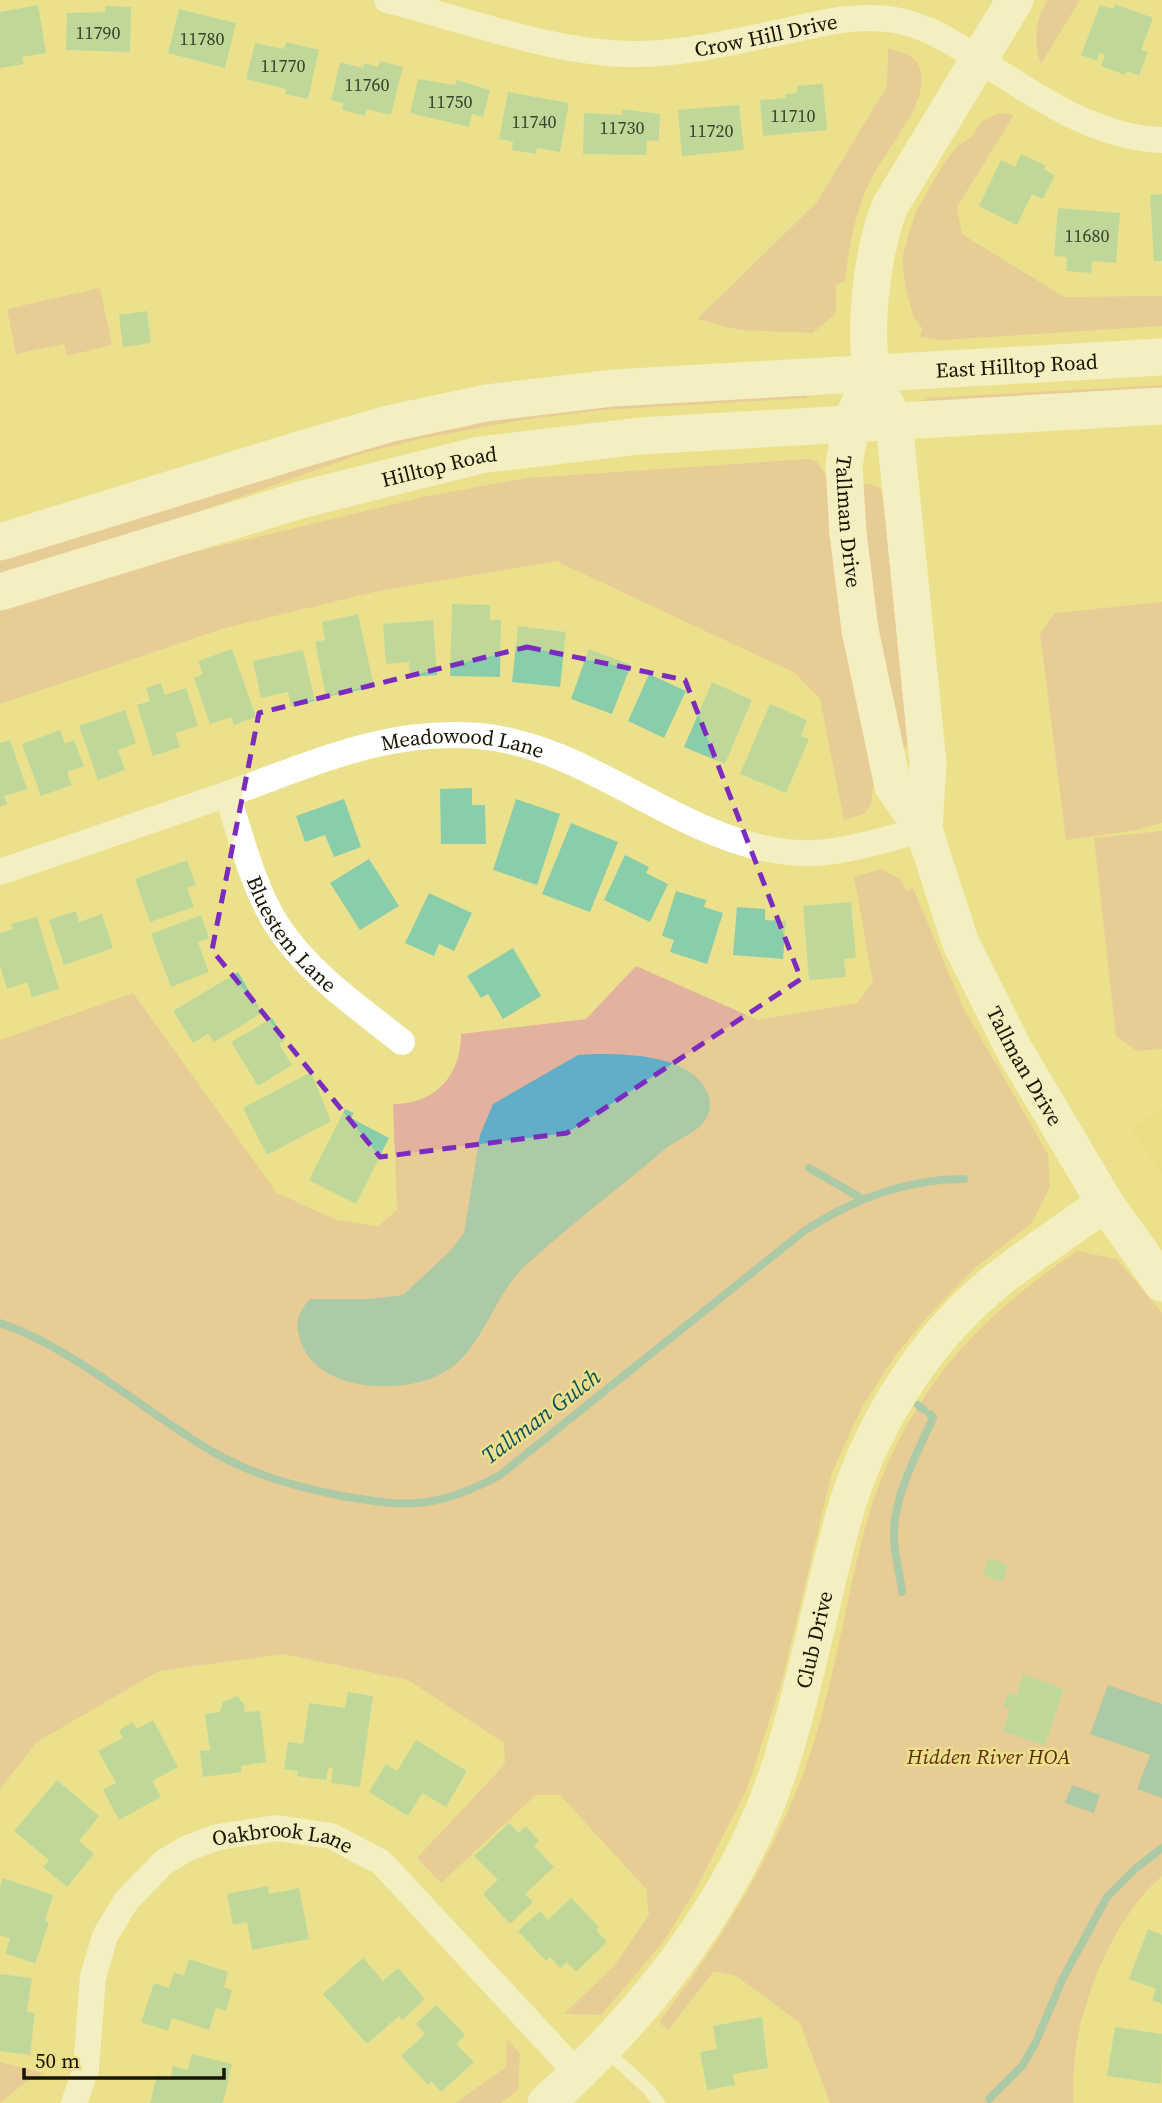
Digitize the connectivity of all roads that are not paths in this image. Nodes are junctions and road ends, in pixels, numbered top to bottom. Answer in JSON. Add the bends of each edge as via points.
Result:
{"nodes":[{"id":1,"x":387,"y":0,"type":"edge"},
{"id":2,"x":1015,"y":0,"type":"edge"},
{"id":3,"x":977,"y":58,"type":"junction"},
{"id":4,"x":1162,"y":140,"type":"edge"},
{"id":5,"x":1162,"y":357,"type":"edge"},
{"id":6,"x":872,"y":372,"type":"junction"},
{"id":7,"x":1162,"y":406,"type":"edge"},
{"id":8,"x":894,"y":421,"type":"junction"},
{"id":9,"x":851,"y":424,"type":"junction"},
{"id":10,"x":0,"y":542,"type":"edge"},
{"id":11,"x":0,"y":592,"type":"edge"},
{"id":12,"x":227,"y":794,"type":"junction"},
{"id":13,"x":924,"y":830,"type":"junction"},
{"id":14,"x":0,"y":872,"type":"edge"},
{"id":15,"x":401,"y":1042,"type":"dead end"},
{"id":16,"x":1105,"y":1203,"type":"junction"},
{"id":17,"x":1162,"y":1283,"type":"edge"},
{"id":18,"x":604,"y":2048,"type":"junction"},
{"id":19,"x":578,"y":2074,"type":"junction"},
{"id":20,"x":74,"y":2103,"type":"edge"},
{"id":21,"x":546,"y":2103,"type":"edge"},
{"id":22,"x":659,"y":2103,"type":"edge"}],
"edges":[{"from":1,"to":3,"type":"street","name":"Crow Hill Drive","via":[[603,53],[680,51],[860,17],[912,24]]},
{"from":2,"to":3,"type":"street","name":"Tallman Drive"},
{"from":3,"to":4,"type":"street","name":"Crow Hill Drive","via":[[1088,122],[1126,136]]},
{"from":3,"to":6,"type":"street","name":"Tallman Drive","via":[[881,228],[872,300]]},
{"from":5,"to":6,"type":"street","name":"East Hilltop Road"},
{"from":6,"to":8,"type":"street","name":"Tallman Drive"},
{"from":6,"to":9,"type":"street","name":"Tallman Drive"},
{"from":6,"to":10,"type":"street","via":[[613,388],[454,409],[302,449]]},
{"from":7,"to":8,"type":"street"},
{"from":8,"to":9,"type":"street","name":"Hilltop Road"},
{"from":8,"to":13,"type":"street","name":"Tallman Drive","via":[[928,763]]},
{"from":9,"to":11,"type":"street","name":"Hilltop Road","via":[[640,436],[480,455],[325,493]]},
{"from":9,"to":13,"type":"street","name":"Tallman Drive","via":[[844,466],[860,630],[893,786]]},
{"from":12,"to":13,"type":"street","name":"Meadowood Lane","via":[[360,747],[407,736],[465,736],[551,753],[717,832],[762,848],[820,853]]},
{"from":12,"to":14,"type":"street","name":"Meadowood Lane"},
{"from":12,"to":15,"type":"street","name":"Bluestem Lane","via":[[276,923],[313,970]]},
{"from":13,"to":16,"type":"street","name":"Tallman Drive","via":[[948,910],[974,972],[1049,1113]]},
{"from":16,"to":17,"type":"street","name":"Tallman Drive"},
{"from":16,"to":18,"type":"street","name":"Club Drive","via":[[971,1303],[931,1349],[888,1411],[848,1502],[807,1674],[780,1766],[753,1832],[683,1954]]},
{"from":18,"to":19,"type":"street","name":"Club Drive"},
{"from":18,"to":22,"type":"lane"},
{"from":19,"to":20,"type":"street","name":"Oakbrook Lane","via":[[381,1862],[331,1836],[277,1828],[218,1836],[188,1848],[164,1862],[126,1901],[105,1936],[93,1977],[86,2069]]},
{"from":19,"to":21,"type":"street","name":"Club Drive"}]}
